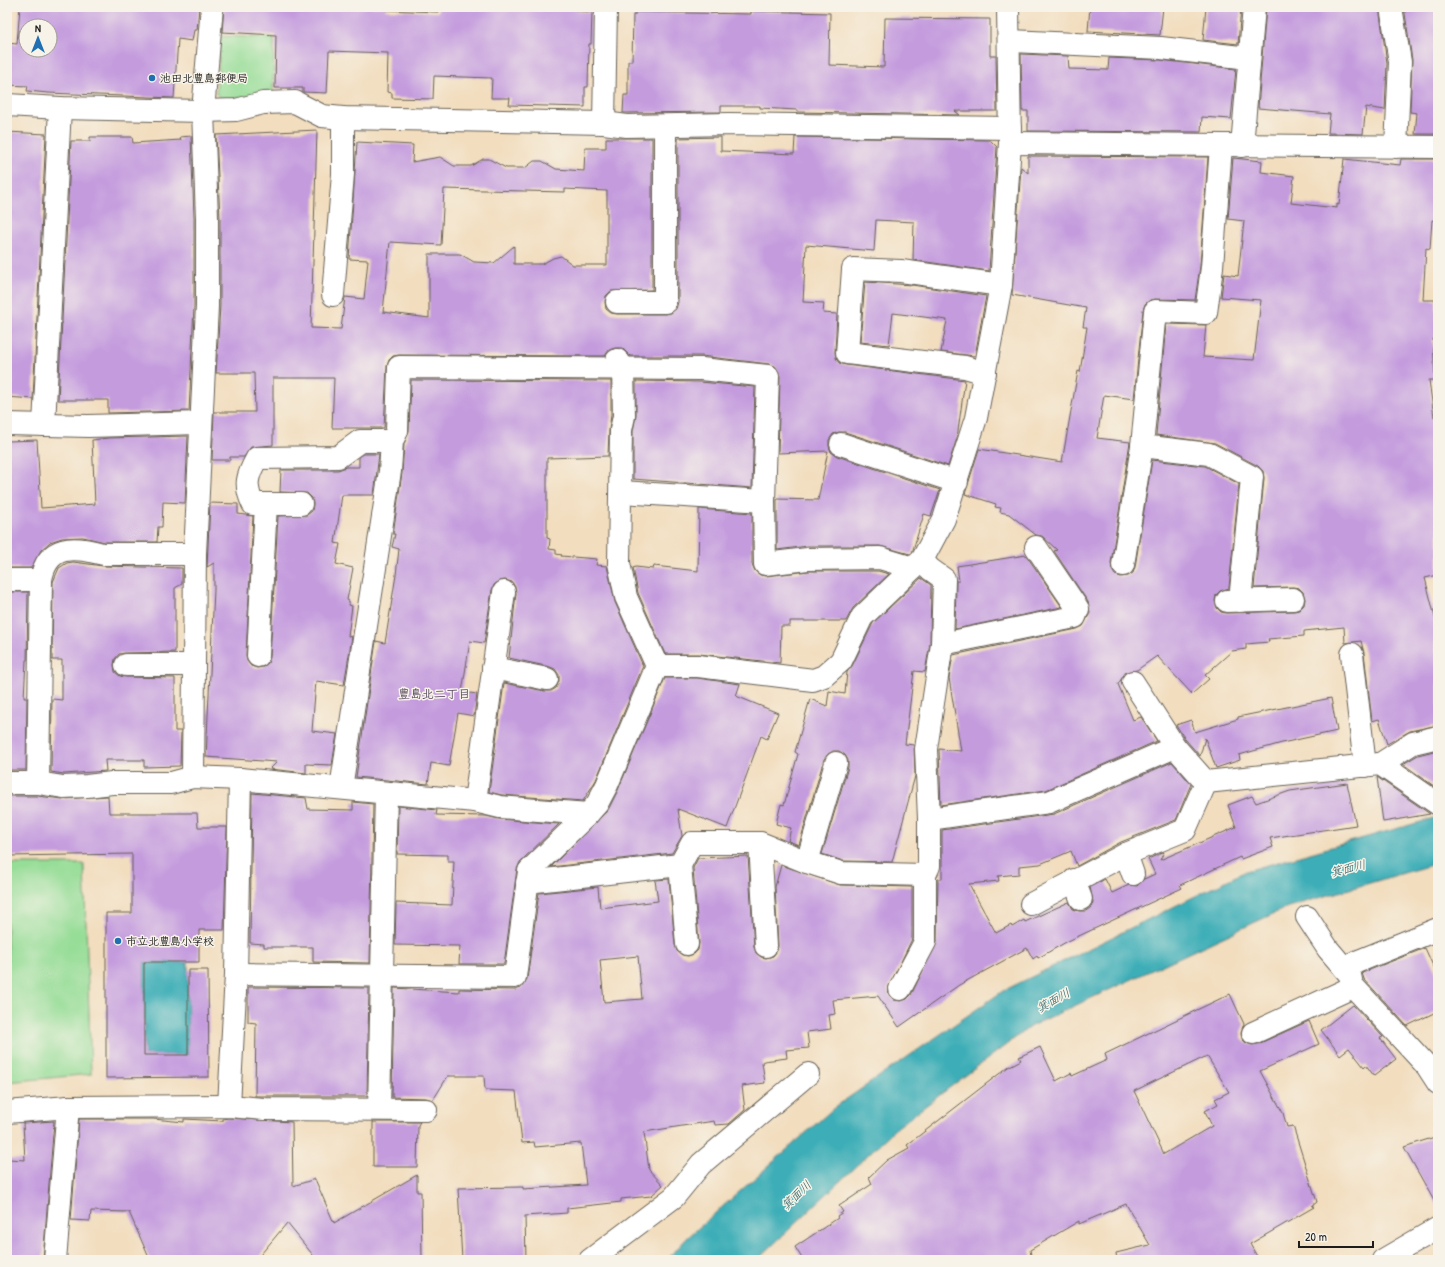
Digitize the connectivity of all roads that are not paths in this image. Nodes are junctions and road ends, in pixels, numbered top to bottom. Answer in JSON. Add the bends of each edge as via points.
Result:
{"nodes":[{"id":1,"x":212,"y":7,"type":"edge"},
{"id":2,"x":606,"y":7,"type":"edge"},
{"id":3,"x":1008,"y":7,"type":"edge"},
{"id":4,"x":1254,"y":7,"type":"edge"},
{"id":5,"x":1391,"y":7,"type":"edge"},
{"id":6,"x":1009,"y":41,"type":"junction"},
{"id":7,"x":1249,"y":58,"type":"junction"},
{"id":8,"x":7,"y":105,"type":"edge"},
{"id":9,"x":60,"y":108,"type":"junction"},
{"id":10,"x":204,"y":111,"type":"junction"},
{"id":11,"x":343,"y":118,"type":"junction"},
{"id":12,"x":604,"y":123,"type":"junction"},
{"id":13,"x":665,"y":126,"type":"junction"},
{"id":14,"x":1010,"y":136,"type":"junction"},
{"id":15,"x":1231,"y":146,"type":"junction"},
{"id":16,"x":1396,"y":147,"type":"junction"},
{"id":17,"x":1438,"y":147,"type":"edge"},
{"id":18,"x":1001,"y":285,"type":"junction"},
{"id":19,"x":333,"y":295,"type":"dead end"},
{"id":20,"x":617,"y":302,"type":"dead end"},
{"id":21,"x":620,"y":364,"type":"junction"},
{"id":22,"x":985,"y":373,"type":"junction"},
{"id":23,"x":200,"y":423,"type":"junction"},
{"id":24,"x":7,"y":424,"type":"edge"},
{"id":25,"x":44,"y":425,"type":"junction"},
{"id":26,"x":392,"y":441,"type":"junction"},
{"id":27,"x":841,"y":444,"type":"dead end"},
{"id":28,"x":1142,"y":446,"type":"junction"},
{"id":29,"x":957,"y":482,"type":"junction"},
{"id":30,"x":622,"y":492,"type":"junction"},
{"id":31,"x":764,"y":501,"type":"junction"},
{"id":32,"x":266,"y":504,"type":"junction"},
{"id":33,"x":302,"y":504,"type":"dead end"},
{"id":34,"x":1036,"y":547,"type":"dead end"},
{"id":35,"x":195,"y":554,"type":"junction"},
{"id":36,"x":917,"y":564,"type":"junction"},
{"id":37,"x":1123,"y":565,"type":"dead end"},
{"id":38,"x":7,"y":580,"type":"edge"},
{"id":39,"x":41,"y":580,"type":"junction"},
{"id":40,"x":504,"y":592,"type":"dead end"},
{"id":41,"x":1293,"y":599,"type":"dead end"},
{"id":42,"x":942,"y":644,"type":"junction"},
{"id":43,"x":1352,"y":654,"type":"dead end"},
{"id":44,"x":258,"y":656,"type":"dead end"},
{"id":45,"x":126,"y":665,"type":"dead end"},
{"id":46,"x":194,"y":665,"type":"junction"},
{"id":47,"x":656,"y":666,"type":"junction"},
{"id":48,"x":494,"y":668,"type":"junction"},
{"id":49,"x":547,"y":679,"type":"dead end"},
{"id":50,"x":1133,"y":682,"type":"dead end"},
{"id":51,"x":1438,"y":737,"type":"edge"},
{"id":52,"x":1175,"y":747,"type":"junction"},
{"id":53,"x":836,"y":763,"type":"dead end"},
{"id":54,"x":1372,"y":765,"type":"junction"},
{"id":55,"x":193,"y":777,"type":"junction"},
{"id":56,"x":240,"y":778,"type":"junction"},
{"id":57,"x":1206,"y":782,"type":"junction"},
{"id":58,"x":7,"y":783,"type":"edge"},
{"id":59,"x":38,"y":783,"type":"junction"},
{"id":60,"x":341,"y":788,"type":"junction"},
{"id":61,"x":386,"y":793,"type":"junction"},
{"id":62,"x":475,"y":801,"type":"junction"},
{"id":63,"x":1438,"y":804,"type":"edge"},
{"id":64,"x":588,"y":814,"type":"junction"},
{"id":65,"x":929,"y":819,"type":"junction"},
{"id":66,"x":760,"y":843,"type":"junction"},
{"id":67,"x":1126,"y":854,"type":"junction"},
{"id":68,"x":807,"y":862,"type":"junction"},
{"id":69,"x":680,"y":865,"type":"junction"},
{"id":70,"x":1133,"y":874,"type":"dead end"},
{"id":71,"x":925,"y":875,"type":"junction"},
{"id":72,"x":527,"y":882,"type":"junction"},
{"id":73,"x":1031,"y":904,"type":"dead end"},
{"id":74,"x":1307,"y":917,"type":"dead end"},
{"id":75,"x":1438,"y":929,"type":"edge"},
{"id":76,"x":687,"y":944,"type":"dead end"},
{"id":77,"x":766,"y":946,"type":"dead end"},
{"id":78,"x":1344,"y":967,"type":"junction"},
{"id":79,"x":236,"y":974,"type":"junction"},
{"id":80,"x":382,"y":976,"type":"junction"},
{"id":81,"x":1353,"y":987,"type":"junction"},
{"id":82,"x":900,"y":989,"type":"dead end"},
{"id":83,"x":1253,"y":1033,"type":"dead end"},
{"id":84,"x":808,"y":1074,"type":"dead end"},
{"id":85,"x":1438,"y":1083,"type":"edge"},
{"id":86,"x":229,"y":1106,"type":"junction"},
{"id":87,"x":68,"y":1108,"type":"junction"},
{"id":88,"x":379,"y":1109,"type":"junction"},
{"id":89,"x":426,"y":1110,"type":"dead end"},
{"id":90,"x":7,"y":1112,"type":"edge"},
{"id":91,"x":1438,"y":1228,"type":"edge"},
{"id":92,"x":55,"y":1260,"type":"edge"},
{"id":93,"x":590,"y":1260,"type":"edge"},
{"id":94,"x":1383,"y":1260,"type":"edge"}],
"edges":[{"from":1,"to":10,"type":"street"},
{"from":2,"to":12,"type":"street"},
{"from":3,"to":6,"type":"street"},
{"from":4,"to":7,"type":"street"},
{"from":5,"to":16,"type":"street","via":[[1400,62]]},
{"from":6,"to":7,"type":"street","via":[[1161,48]]},
{"from":6,"to":14,"type":"street"},
{"from":7,"to":15,"type":"street"},
{"from":8,"to":9,"type":"street"},
{"from":9,"to":10,"type":"street"},
{"from":9,"to":25,"type":"street"},
{"from":10,"to":11,"type":"street","via":[[236,110],[263,102],[295,102],[322,116]]},
{"from":10,"to":23,"type":"street","via":[[207,306]]},
{"from":11,"to":12,"type":"street"},
{"from":11,"to":19,"type":"street","via":[[343,174]]},
{"from":12,"to":13,"type":"street"},
{"from":13,"to":14,"type":"street","via":[[729,124]]},
{"from":13,"to":20,"type":"street","via":[[665,302]]},
{"from":14,"to":15,"type":"street"},
{"from":14,"to":18,"type":"street"},
{"from":15,"to":16,"type":"street"},
{"from":15,"to":28,"type":"street","via":[[1206,313],[1154,310]]},
{"from":16,"to":17,"type":"street"},
{"from":18,"to":22,"type":"street"},
{"from":18,"to":22,"type":"street","via":[[901,271],[853,269],[847,353],[965,367]]},
{"from":21,"to":26,"type":"street","via":[[399,367],[398,431]]},
{"from":21,"to":30,"type":"street"},
{"from":21,"to":31,"type":"street","via":[[768,376]]},
{"from":22,"to":29,"type":"street","via":[[976,418]]},
{"from":23,"to":25,"type":"street"},
{"from":23,"to":35,"type":"street"},
{"from":24,"to":25,"type":"street"},
{"from":26,"to":32,"type":"street","via":[[360,441],[338,457],[257,458],[248,474],[247,492],[253,504]]},
{"from":26,"to":60,"type":"street","via":[[390,471]]},
{"from":27,"to":29,"type":"street"},
{"from":28,"to":37,"type":"street"},
{"from":28,"to":41,"type":"street","via":[[1209,454],[1252,477],[1233,601]]},
{"from":29,"to":36,"type":"street","via":[[944,519]]},
{"from":30,"to":31,"type":"street"},
{"from":30,"to":47,"type":"street","via":[[619,563],[626,596]]},
{"from":31,"to":36,"type":"street","via":[[765,564],[808,559],[880,558]]},
{"from":32,"to":33,"type":"street"},
{"from":32,"to":44,"type":"street"},
{"from":34,"to":42,"type":"street","via":[[1078,609],[1075,617]]},
{"from":35,"to":39,"type":"street","via":[[103,554],[90,550],[64,550],[53,554],[43,566]]},
{"from":35,"to":46,"type":"street"},
{"from":36,"to":42,"type":"street","via":[[944,579]]},
{"from":36,"to":47,"type":"street","via":[[862,617],[841,661],[824,676],[813,680],[698,666]]},
{"from":38,"to":39,"type":"street"},
{"from":39,"to":59,"type":"street"},
{"from":40,"to":48,"type":"street"},
{"from":42,"to":65,"type":"street","via":[[926,749]]},
{"from":43,"to":54,"type":"street"},
{"from":45,"to":46,"type":"street"},
{"from":46,"to":55,"type":"street"},
{"from":47,"to":64,"type":"street","via":[[607,785],[597,804]]},
{"from":48,"to":49,"type":"street"},
{"from":48,"to":62,"type":"street"},
{"from":50,"to":52,"type":"street"},
{"from":51,"to":54,"type":"street","via":[[1413,743]]},
{"from":52,"to":57,"type":"street"},
{"from":52,"to":65,"type":"street","via":[[1049,802]]},
{"from":53,"to":68,"type":"street"},
{"from":54,"to":57,"type":"street"},
{"from":54,"to":63,"type":"street"},
{"from":55,"to":56,"type":"street"},
{"from":55,"to":59,"type":"street","via":[[172,783],[62,787]]},
{"from":56,"to":60,"type":"street"},
{"from":56,"to":79,"type":"street"},
{"from":57,"to":67,"type":"street","via":[[1185,830]]},
{"from":58,"to":59,"type":"street"},
{"from":60,"to":61,"type":"street"},
{"from":61,"to":62,"type":"street"},
{"from":61,"to":80,"type":"street"},
{"from":62,"to":64,"type":"street","via":[[500,807]]},
{"from":64,"to":72,"type":"street","via":[[529,871]]},
{"from":65,"to":71,"type":"street","via":[[928,866]]},
{"from":66,"to":68,"type":"street"},
{"from":66,"to":69,"type":"street","via":[[692,843]]},
{"from":66,"to":77,"type":"street"},
{"from":67,"to":70,"type":"street"},
{"from":67,"to":73,"type":"street","via":[[1077,890]]},
{"from":68,"to":71,"type":"street","via":[[841,873]]},
{"from":69,"to":72,"type":"street"},
{"from":69,"to":76,"type":"street"},
{"from":71,"to":82,"type":"street","via":[[925,942]]},
{"from":72,"to":80,"type":"street","via":[[515,977]]},
{"from":74,"to":78,"type":"street","via":[[1328,949]]},
{"from":75,"to":78,"type":"street"},
{"from":78,"to":81,"type":"street","via":[[1350,975]]},
{"from":79,"to":80,"type":"street"},
{"from":79,"to":86,"type":"street"},
{"from":80,"to":88,"type":"street"},
{"from":81,"to":83,"type":"street"},
{"from":81,"to":85,"type":"street","via":[[1427,1066]]},
{"from":84,"to":93,"type":"street","via":[[701,1164],[674,1197]]},
{"from":86,"to":87,"type":"street"},
{"from":86,"to":88,"type":"street","via":[[264,1109]]},
{"from":87,"to":90,"type":"street"},
{"from":87,"to":92,"type":"street"},
{"from":88,"to":89,"type":"street"},
{"from":91,"to":94,"type":"street"}]}
